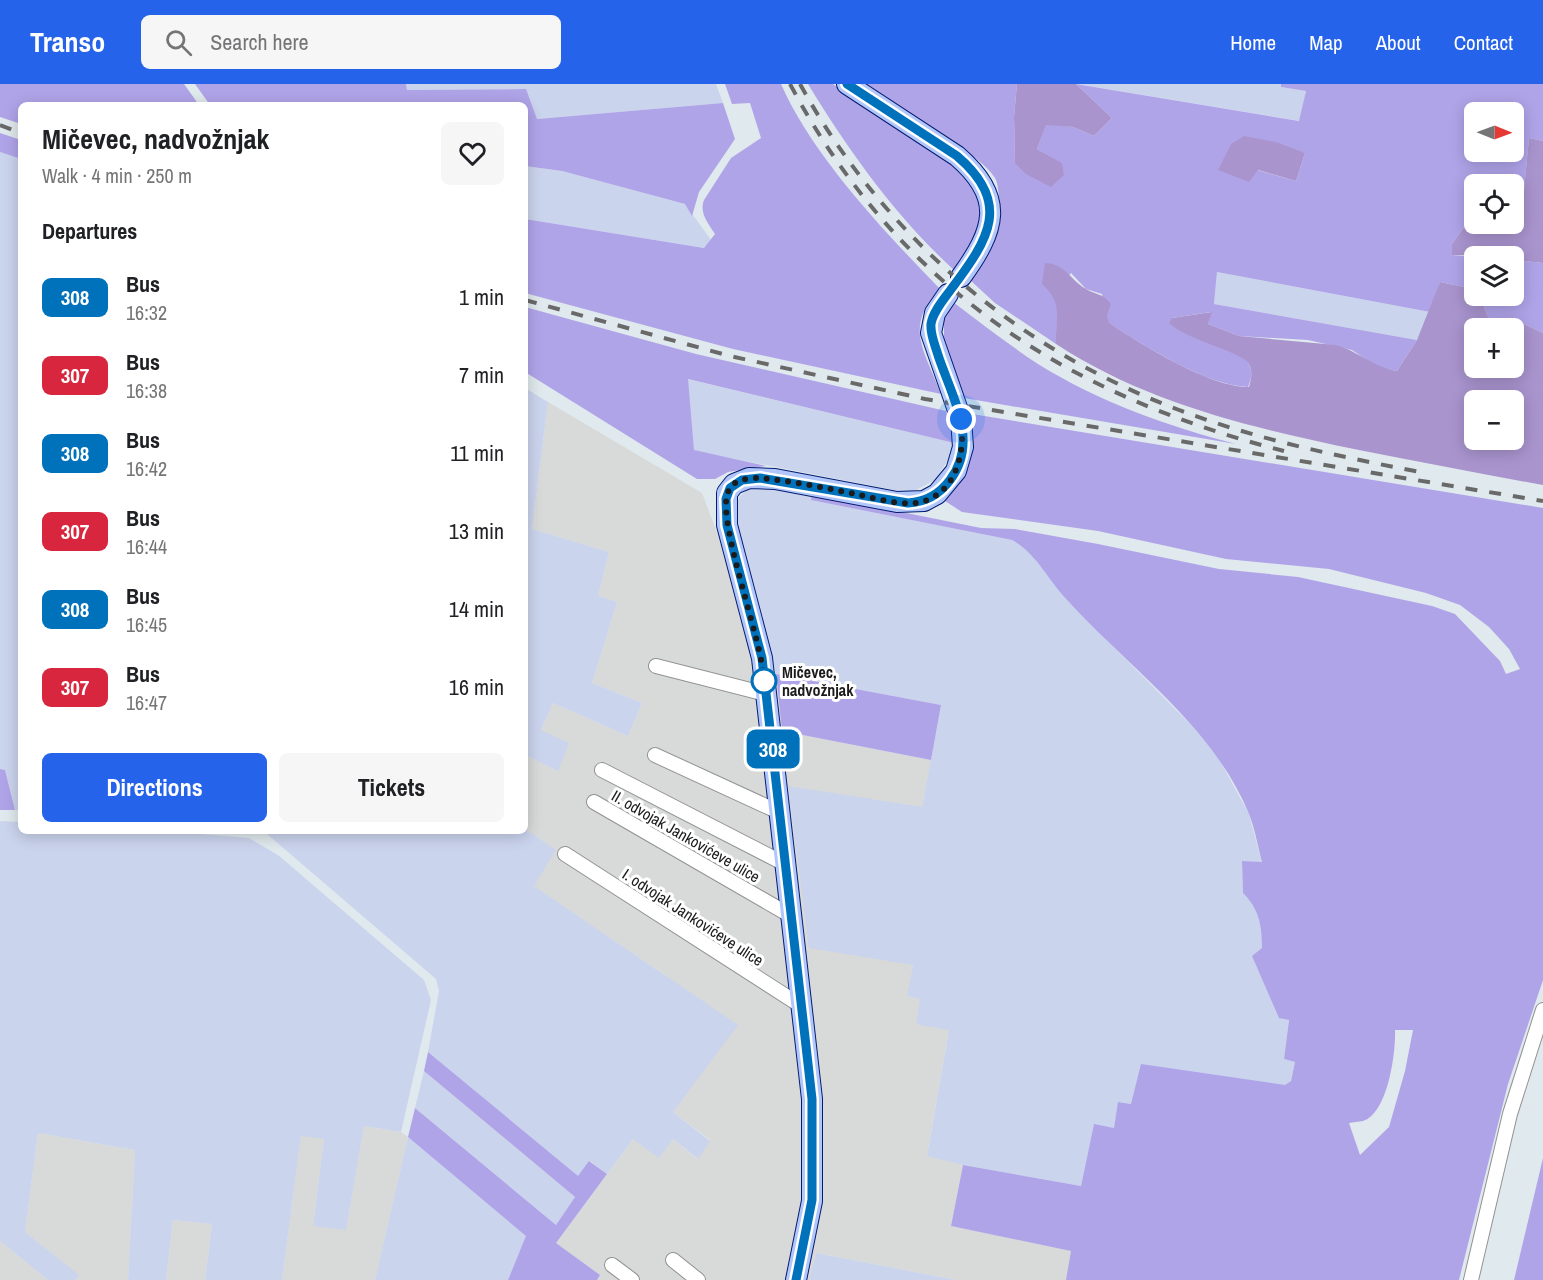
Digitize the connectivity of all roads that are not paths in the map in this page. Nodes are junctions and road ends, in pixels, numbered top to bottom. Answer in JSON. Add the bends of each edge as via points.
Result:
{"nodes":[{"id":1,"x":847,"y":84,"type":"edge"},
{"id":2,"x":961,"y":277,"type":"dead end"},
{"id":3,"x":948,"y":294,"type":"dead end"},
{"id":4,"x":656,"y":666,"type":"dead end"},
{"id":5,"x":766,"y":694,"type":"junction"},
{"id":6,"x":655,"y":755,"type":"dead end"},
{"id":7,"x":602,"y":770,"type":"dead end"},
{"id":8,"x":594,"y":802,"type":"dead end"},
{"id":9,"x":781,"y":813,"type":"junction"},
{"id":10,"x":565,"y":854,"type":"dead end"},
{"id":11,"x":787,"y":865,"type":"junction"},
{"id":12,"x":793,"y":917,"type":"junction"},
{"id":13,"x":803,"y":1007,"type":"junction"},
{"id":14,"x":1543,"y":1010,"type":"edge"},
{"id":15,"x":673,"y":1260,"type":"dead end"},
{"id":16,"x":612,"y":1265,"type":"dead end"},
{"id":17,"x":632,"y":1280,"type":"edge"},
{"id":18,"x":698,"y":1280,"type":"edge"},
{"id":19,"x":796,"y":1280,"type":"edge"},
{"id":20,"x":1471,"y":1280,"type":"edge"}],
"edges":[{"from":1,"to":2,"type":"main road","via":[[957,156],[982,183],[990,206],[990,226],[981,249]]},
{"from":3,"to":5,"type":"main road","via":[[935,313],[931,333],[961,419],[963,447],[960,464],[944,487],[924,501],[897,502],[760,478],[734,484],[726,499],[727,525],[762,658]]},
{"from":4,"to":5,"type":"street"},
{"from":5,"to":9,"type":"main road"},
{"from":6,"to":9,"type":"street"},
{"from":7,"to":11,"type":"street"},
{"from":8,"to":12,"type":"street","name":"II. odvojak Jankovićeve ulice"},
{"from":9,"to":11,"type":"main road"},
{"from":10,"to":13,"type":"street","name":"I. odvojak Jankovićeve ulice"},
{"from":11,"to":12,"type":"main road"},
{"from":12,"to":13,"type":"main road"},
{"from":13,"to":19,"type":"main road","via":[[812,1099],[813,1168],[812,1200]]},
{"from":14,"to":20,"type":"street","via":[[1510,1114]]},
{"from":15,"to":18,"type":"street"},
{"from":16,"to":17,"type":"street"}]}
